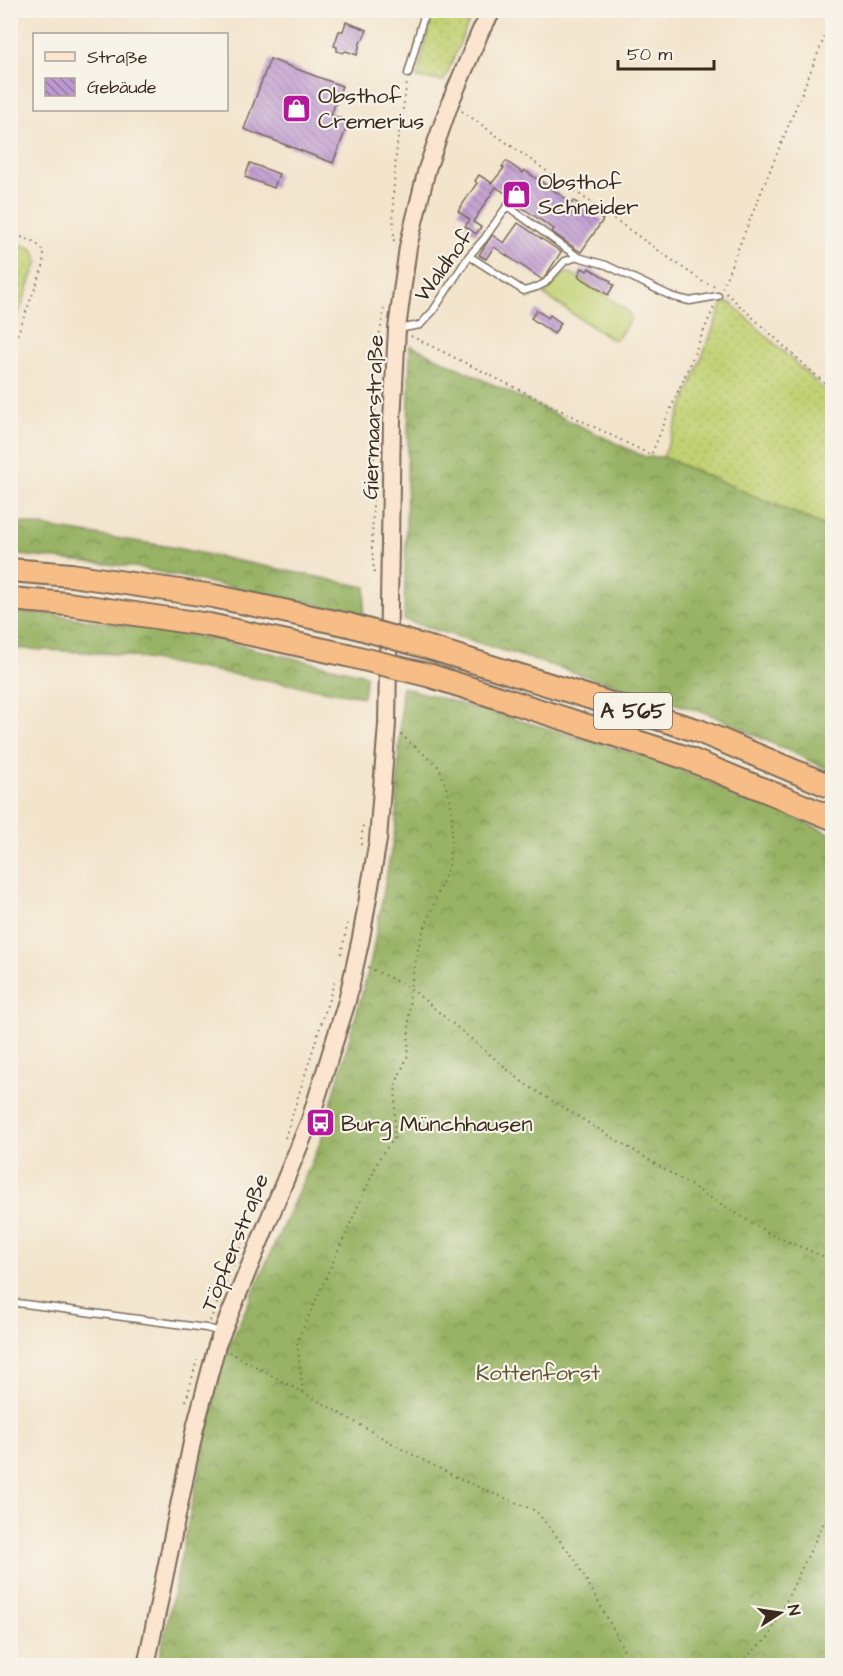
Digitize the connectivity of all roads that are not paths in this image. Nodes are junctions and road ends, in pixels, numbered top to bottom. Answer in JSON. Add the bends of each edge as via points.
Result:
{"nodes":[{"id":1,"x":426,"y":10,"type":"edge"},
{"id":2,"x":493,"y":10,"type":"edge"},
{"id":3,"x":408,"y":74,"type":"road end"},
{"id":4,"x":469,"y":256,"type":"junction"},
{"id":5,"x":578,"y":257,"type":"junction"},
{"id":6,"x":718,"y":296,"type":"road end"},
{"id":7,"x":397,"y":329,"type":"junction"},
{"id":8,"x":10,"y":570,"type":"edge"},
{"id":9,"x":10,"y":599,"type":"edge"},
{"id":10,"x":832,"y":787,"type":"edge"},
{"id":11,"x":832,"y":818,"type":"edge"},
{"id":12,"x":378,"y":840,"type":"joint"},
{"id":13,"x":10,"y":1302,"type":"edge"},
{"id":14,"x":215,"y":1335,"type":"junction"},
{"id":15,"x":146,"y":1665,"type":"edge"}],
"edges":[{"from":1,"to":3,"type":"lane"},
{"from":2,"to":7,"type":"main road","name":"Giermaarstraße","via":[[450,102],[428,169],[408,247]]},
{"from":4,"to":5,"type":"lane","via":[[524,291],[545,283],[565,261]]},
{"from":4,"to":5,"type":"lane","name":"Waldhof","via":[[507,206]]},
{"from":4,"to":7,"type":"lane","name":"Waldhof","via":[[420,325]]},
{"from":5,"to":6,"type":"lane","via":[[606,265],[673,297],[690,301]]},
{"from":7,"to":12,"type":"main road","name":"Giermaarstraße","via":[[386,731]]},
{"from":8,"to":10,"type":"highway","number":"A 565","bridge":true,"via":[[213,596],[349,625],[699,731]]},
{"from":9,"to":11,"type":"highway","number":"A 565","bridge":true,"via":[[209,625],[431,676],[684,757]]},
{"from":12,"to":14,"type":"main road","name":"Töpferstraße","via":[[361,938],[348,957],[344,1010],[310,1120]]},
{"from":13,"to":14,"type":"lane"},
{"from":14,"to":15,"type":"main road","name":"Töpferstraße"}]}
